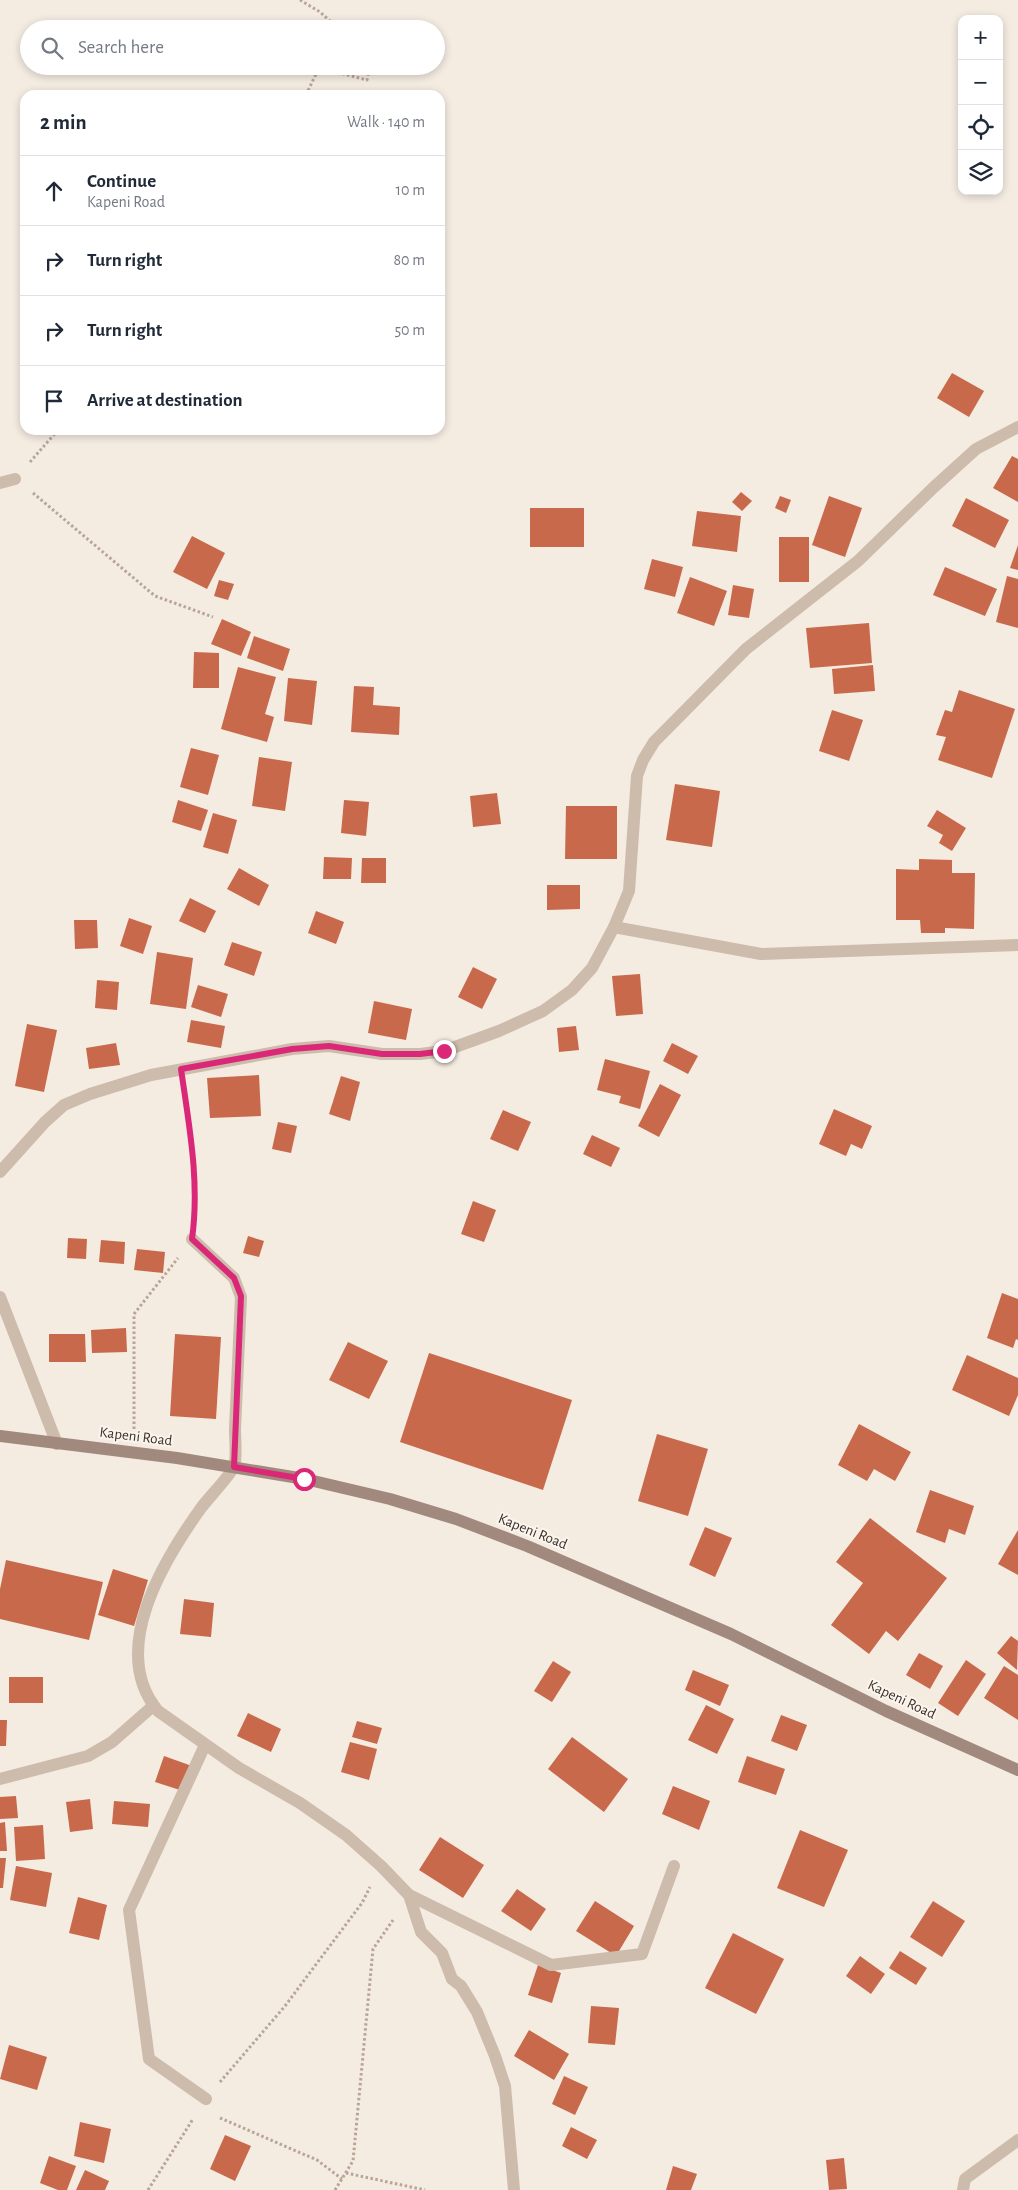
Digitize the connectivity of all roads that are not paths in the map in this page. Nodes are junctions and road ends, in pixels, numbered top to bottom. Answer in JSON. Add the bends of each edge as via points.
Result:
{"nodes":[{"id":1,"x":1018,"y":427,"type":"edge"},
{"id":2,"x":15,"y":479,"type":"road end"},
{"id":3,"x":0,"y":483,"type":"edge"},
{"id":4,"x":614,"y":927,"type":"junction"},
{"id":5,"x":1018,"y":945,"type":"edge"},
{"id":6,"x":0,"y":1172,"type":"edge"},
{"id":7,"x":192,"y":1239,"type":"road end"},
{"id":8,"x":0,"y":1297,"type":"edge"},
{"id":9,"x":0,"y":1436,"type":"edge"},
{"id":10,"x":57,"y":1444,"type":"junction"},
{"id":11,"x":234,"y":1467,"type":"junction"},
{"id":12,"x":154,"y":1706,"type":"junction"},
{"id":13,"x":205,"y":1745,"type":"junction"},
{"id":14,"x":1018,"y":1770,"type":"edge"},
{"id":15,"x":0,"y":1779,"type":"edge"},
{"id":16,"x":674,"y":1866,"type":"dead end"},
{"id":17,"x":409,"y":1895,"type":"junction"},
{"id":18,"x":203,"y":2104,"type":"road end"},
{"id":19,"x":1018,"y":2140,"type":"edge"},
{"id":20,"x":514,"y":2190,"type":"edge"},
{"id":21,"x":963,"y":2190,"type":"edge"}],
"edges":[{"from":1,"to":4,"type":"street","via":[[976,449],[858,561],[746,649],[654,742],[637,776],[629,891]]},
{"from":2,"to":3,"type":"street"},
{"from":4,"to":5,"type":"street","via":[[761,954]]},
{"from":4,"to":6,"type":"street","via":[[592,968],[572,990],[543,1011],[499,1031],[444,1051],[382,1054],[329,1046],[292,1049],[151,1075],[64,1106],[45,1122]]},
{"from":7,"to":11,"type":"street","via":[[234,1278],[241,1296]]},
{"from":8,"to":10,"type":"street"},
{"from":9,"to":10,"type":"main road","name":"Kapeni Road"},
{"from":10,"to":11,"type":"main road","name":"Kapeni Road"},
{"from":11,"to":12,"type":"street","via":[[188,1527],[151,1596],[140,1629],[137,1651],[142,1685]]},
{"from":11,"to":14,"type":"main road","name":"Kapeni Road","via":[[390,1499],[527,1546],[731,1634],[886,1711]]},
{"from":12,"to":13,"type":"street"},
{"from":12,"to":15,"type":"street","via":[[100,1751]]},
{"from":13,"to":17,"type":"street","via":[[300,1803],[346,1836]]},
{"from":13,"to":18,"type":"street","via":[[129,1910],[149,2060]]},
{"from":16,"to":17,"type":"street","via":[[642,1954],[551,1965]]},
{"from":17,"to":20,"type":"street","via":[[421,1932],[442,1953],[452,1979],[461,1986],[477,2012],[506,2086]]},
{"from":19,"to":21,"type":"street","via":[[965,2178]]}]}
